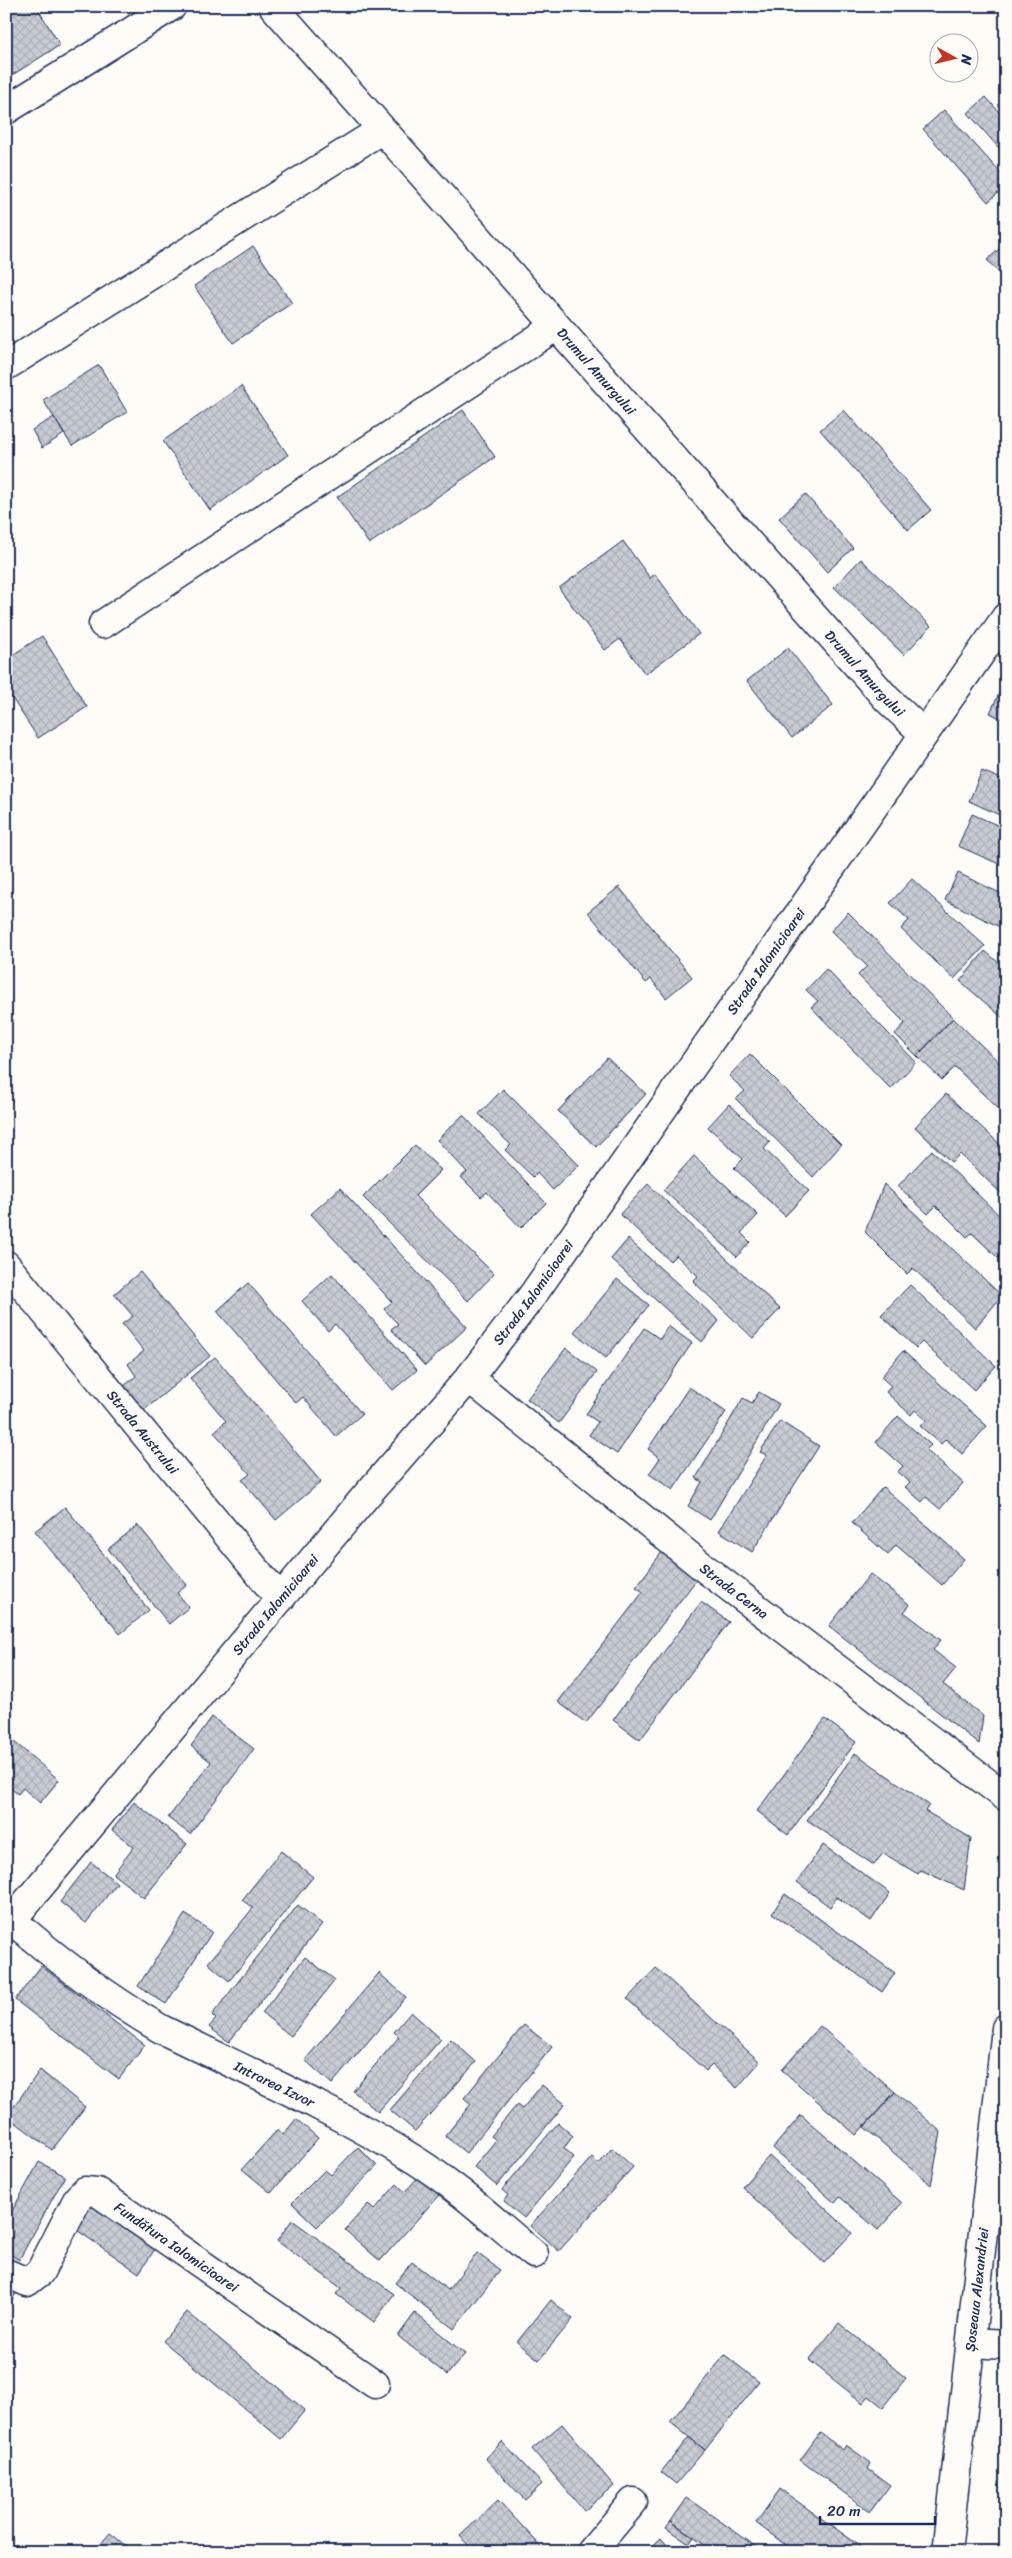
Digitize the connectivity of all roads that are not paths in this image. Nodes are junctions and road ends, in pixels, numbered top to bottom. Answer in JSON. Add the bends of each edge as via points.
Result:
{"nodes":[{"id":1,"x":172,"y":6,"type":"edge"},
{"id":2,"x":273,"y":6,"type":"edge"},
{"id":3,"x":6,"y":110,"type":"edge"},
{"id":4,"x":381,"y":130,"type":"junction"},
{"id":5,"x":555,"y":327,"type":"junction"},
{"id":6,"x":6,"y":366,"type":"edge"},
{"id":7,"x":1006,"y":617,"type":"edge"},
{"id":8,"x":104,"y":624,"type":"dead end"},
{"id":9,"x":923,"y":733,"type":"junction"},
{"id":10,"x":6,"y":1265,"type":"edge"},
{"id":11,"x":469,"y":1378,"type":"junction"},
{"id":12,"x":280,"y":1599,"type":"junction"},
{"id":13,"x":1006,"y":1797,"type":"edge"},
{"id":14,"x":9,"y":1923,"type":"edge"},
{"id":15,"x":1006,"y":2028,"type":"edge"},
{"id":16,"x":534,"y":2254,"type":"dead end"},
{"id":17,"x":6,"y":2273,"type":"edge"},
{"id":18,"x":971,"y":2344,"type":"junction"},
{"id":19,"x":1006,"y":2345,"type":"edge"},
{"id":20,"x":375,"y":2384,"type":"dead end"},
{"id":21,"x":633,"y":2502,"type":"dead end"},
{"id":22,"x":591,"y":2552,"type":"edge"},
{"id":23,"x":947,"y":2552,"type":"edge"}],
"edges":[{"from":1,"to":3,"type":"street"},
{"from":2,"to":4,"type":"street","name":"Drumul Amurgului"},
{"from":4,"to":5,"type":"street","name":"Drumul Amurgului"},
{"from":4,"to":6,"type":"street"},
{"from":5,"to":8,"type":"street"},
{"from":5,"to":9,"type":"street","name":"Drumul Amurgului","via":[[887,699]]},
{"from":7,"to":9,"type":"street","name":"Strada Ialomicioarei"},
{"from":9,"to":11,"type":"street","name":"Strada Ialomicioarei","via":[[538,1288]]},
{"from":10,"to":12,"type":"street","name":"Strada Austrului"},
{"from":11,"to":12,"type":"street","name":"Strada Ialomicioarei"},
{"from":11,"to":13,"type":"street","name":"Strada Cerna","via":[[708,1570]]},
{"from":12,"to":14,"type":"street","name":"Strada Ialomicioarei"},
{"from":14,"to":16,"type":"street","name":"Intrarea Izvor","via":[[129,2010],[161,2029],[376,2136],[416,2160],[453,2186]]},
{"from":15,"to":18,"type":"street","name":"Șoseaua Alexandriei"},
{"from":17,"to":20,"type":"street","name":"Fundătura Ialomicioarei","via":[[27,2282],[40,2272],[78,2198],[85,2191],[97,2192]]},
{"from":18,"to":19,"type":"street"},
{"from":18,"to":23,"type":"street","name":"Șoseaua Alexandriei"},
{"from":21,"to":22,"type":"street"}]}
